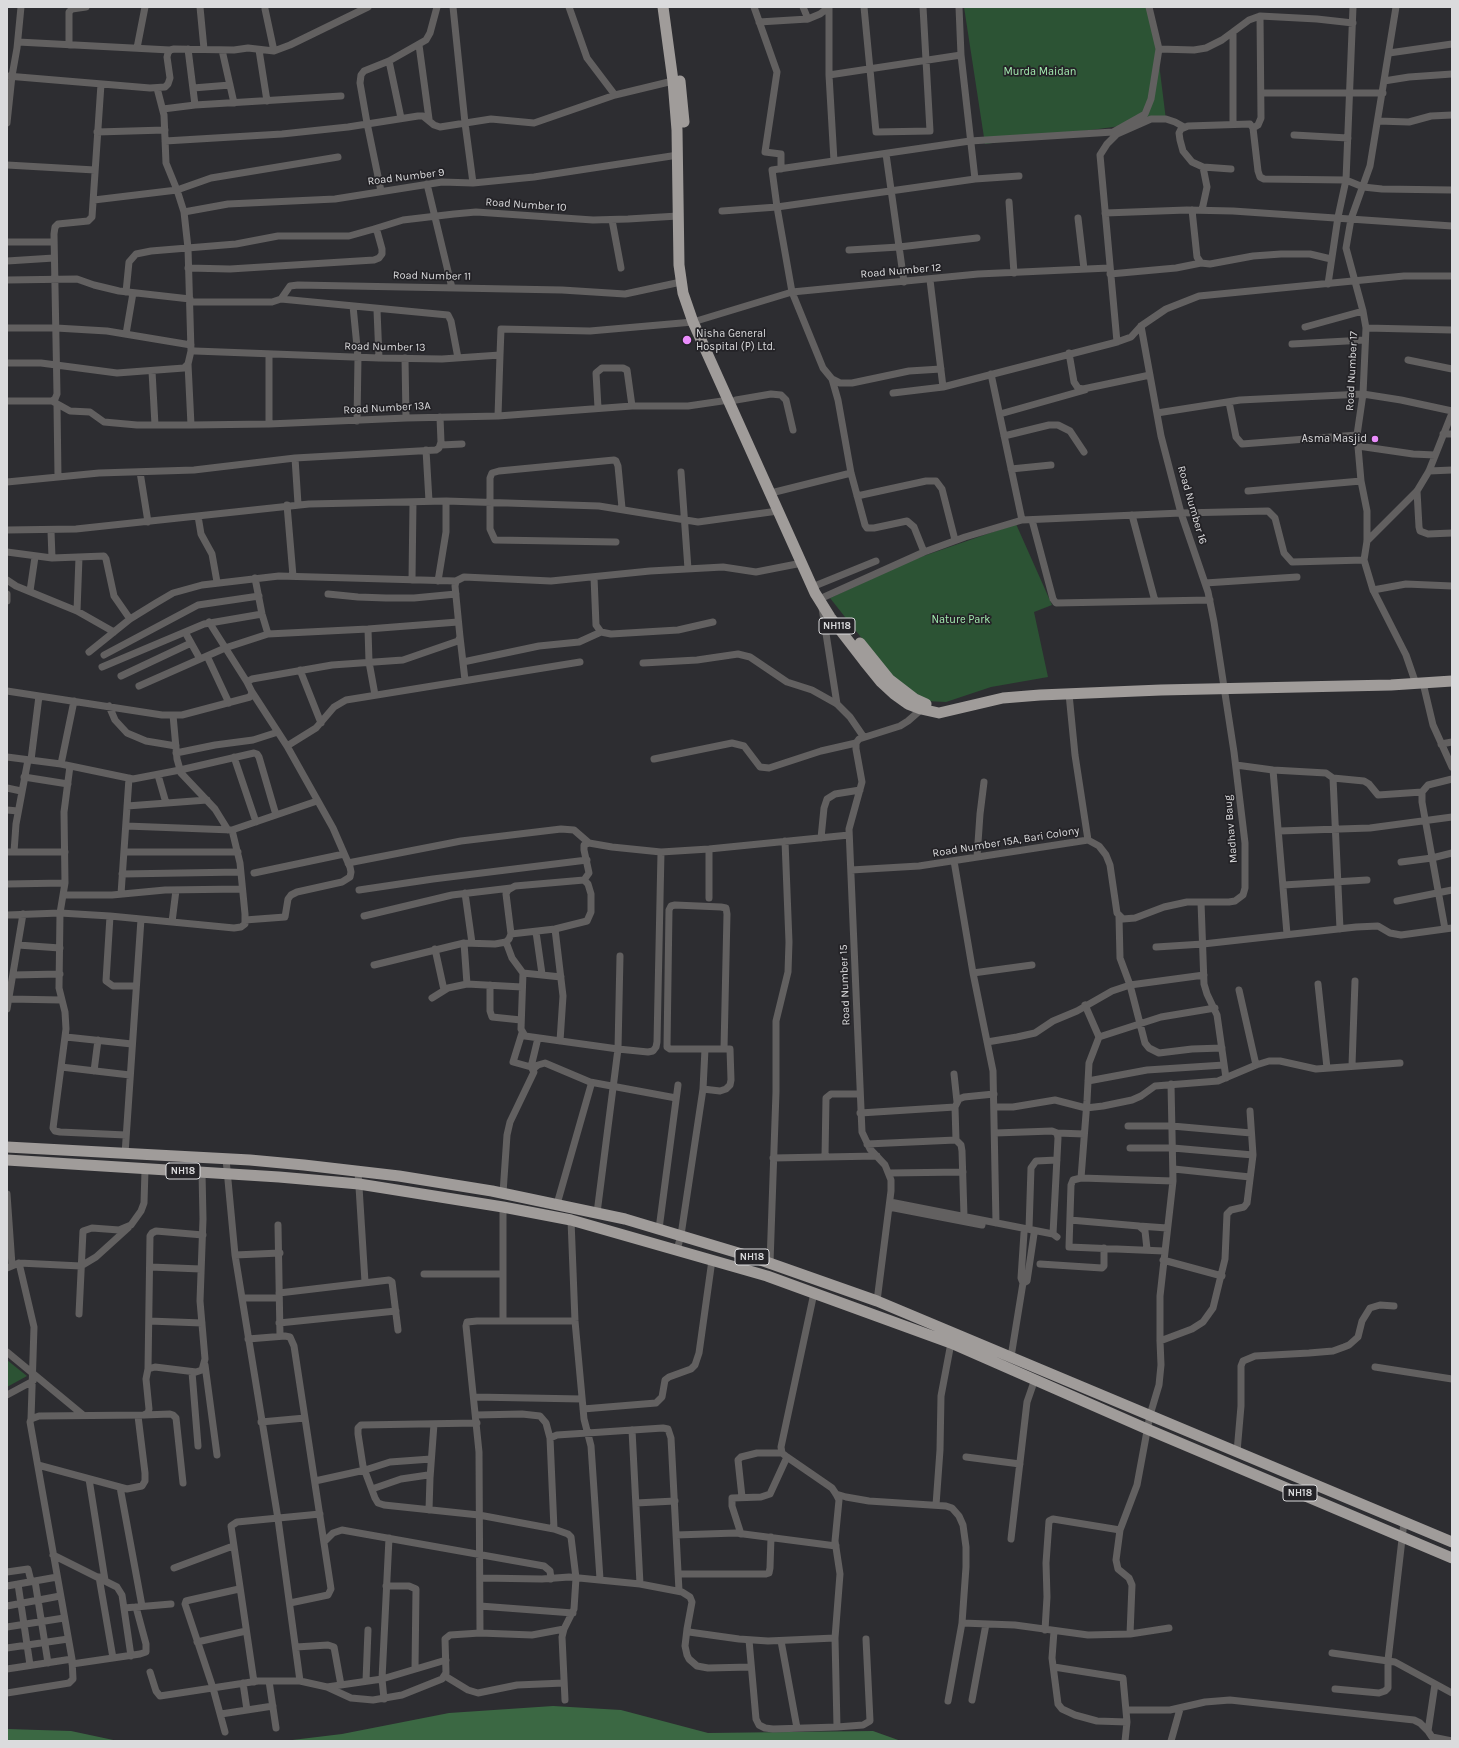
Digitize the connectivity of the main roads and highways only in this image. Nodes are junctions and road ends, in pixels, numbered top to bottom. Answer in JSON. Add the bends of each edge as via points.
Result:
{"nodes":[{"id":1,"x":663,"y":7,"type":"edge"},
{"id":2,"x":670,"y":7,"type":"edge"},
{"id":3,"x":696,"y":321,"type":"junction"},
{"id":4,"x":733,"y":400,"type":"junction"},
{"id":5,"x":822,"y":601,"type":"junction"},
{"id":6,"x":1452,"y":676,"type":"edge"},
{"id":7,"x":1452,"y":681,"type":"edge"},
{"id":8,"x":1417,"y":682,"type":"junction"},
{"id":9,"x":1224,"y":686,"type":"junction"},
{"id":10,"x":924,"y":707,"type":"junction"},
{"id":11,"x":7,"y":1146,"type":"edge"},
{"id":12,"x":33,"y":1148,"type":"junction"},
{"id":13,"x":7,"y":1160,"type":"edge"},
{"id":14,"x":32,"y":1162,"type":"junction"},
{"id":15,"x":421,"y":1180,"type":"junction"},
{"id":16,"x":418,"y":1193,"type":"junction"},
{"id":17,"x":914,"y":1316,"type":"junction"},
{"id":18,"x":910,"y":1328,"type":"junction"},
{"id":19,"x":1452,"y":1542,"type":"edge"},
{"id":20,"x":1452,"y":1558,"type":"edge"}],
"edges":[{"from":1,"to":3,"type":"highway","number":"NH118","via":[[673,81],[678,155],[680,282]]},
{"from":2,"to":3,"type":"highway","number":"NH118","via":[[684,121],[685,260],[687,284]]},
{"from":3,"to":4,"type":"highway","number":"NH118"},
{"from":4,"to":5,"type":"highway","number":"NH118","via":[[776,492]]},
{"from":4,"to":5,"type":"highway","number":"NH118","via":[[778,511]]},
{"from":5,"to":10,"type":"highway","number":"NH118","via":[[881,682],[903,700]]},
{"from":6,"to":8,"type":"highway","number":"NH118"},
{"from":7,"to":8,"type":"highway","number":"NH118"},
{"from":8,"to":9,"type":"highway","number":"NH118"},
{"from":9,"to":10,"type":"highway","number":"NH118","via":[[1089,687],[1010,691],[951,706]]},
{"from":9,"to":10,"type":"highway","number":"NH118","via":[[1003,698],[939,713]]},
{"from":11,"to":12,"type":"highway","number":"NH18"},
{"from":12,"to":14,"type":"highway"},
{"from":12,"to":15,"type":"highway","number":"NH18","via":[[304,1165]]},
{"from":13,"to":14,"type":"highway","number":"NH18"},
{"from":14,"to":16,"type":"highway","number":"NH18","via":[[226,1173],[359,1184]]},
{"from":15,"to":16,"type":"highway"},
{"from":15,"to":17,"type":"highway","number":"NH18","via":[[557,1204],[681,1235],[770,1263]]},
{"from":16,"to":18,"type":"highway","number":"NH18","via":[[571,1220],[767,1276]]},
{"from":17,"to":18,"type":"highway"},
{"from":17,"to":19,"type":"highway","number":"NH18"},
{"from":18,"to":20,"type":"highway","number":"NH18","via":[[951,1343]]}]}
